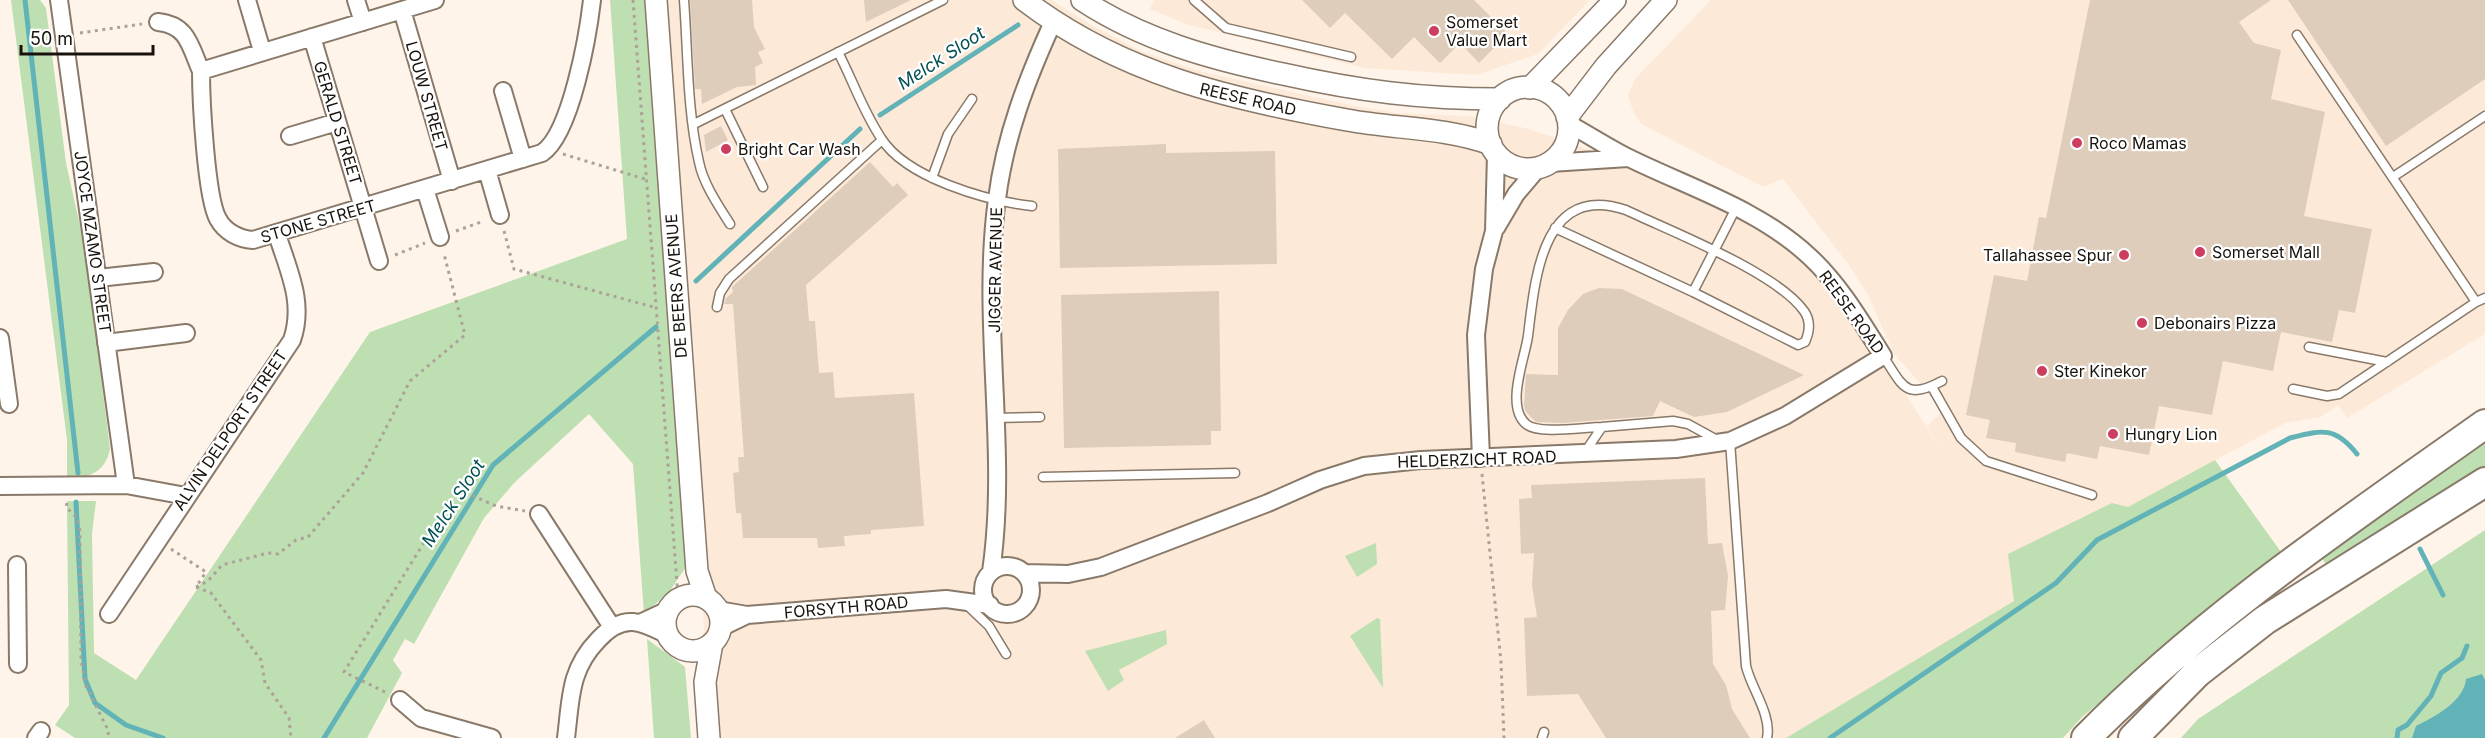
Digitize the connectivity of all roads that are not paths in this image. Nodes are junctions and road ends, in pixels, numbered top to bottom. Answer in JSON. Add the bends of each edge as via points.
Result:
{"nodes":[{"id":1,"x":59,"y":0,"type":"edge"},
{"id":2,"x":247,"y":0,"type":"edge"},
{"id":3,"x":356,"y":0,"type":"edge"},
{"id":4,"x":435,"y":0,"type":"edge"},
{"id":5,"x":592,"y":0,"type":"edge"},
{"id":6,"x":656,"y":0,"type":"edge"},
{"id":7,"x":684,"y":0,"type":"edge"},
{"id":8,"x":943,"y":0,"type":"edge"},
{"id":9,"x":1024,"y":0,"type":"edge"},
{"id":10,"x":1082,"y":0,"type":"edge"},
{"id":11,"x":1194,"y":0,"type":"edge"},
{"id":12,"x":1615,"y":0,"type":"edge"},
{"id":13,"x":1666,"y":0,"type":"edge"},
{"id":14,"x":402,"y":10,"type":"junction"},
{"id":15,"x":158,"y":22,"type":"road end"},
{"id":16,"x":363,"y":22,"type":"junction"},
{"id":17,"x":1053,"y":22,"type":"junction"},
{"id":18,"x":2297,"y":35,"type":"dead end"},
{"id":19,"x":312,"y":37,"type":"junction"},
{"id":20,"x":262,"y":51,"type":"junction"},
{"id":21,"x":838,"y":52,"type":"junction"},
{"id":22,"x":1351,"y":57,"type":"dead end"},
{"id":23,"x":201,"y":71,"type":"junction"},
{"id":24,"x":1530,"y":88,"type":"junction"},
{"id":25,"x":503,"y":91,"type":"dead end"},
{"id":26,"x":972,"y":99,"type":"dead end"},
{"id":27,"x":1500,"y":99,"type":"junction"},
{"id":28,"x":725,"y":109,"type":"junction"},
{"id":29,"x":2485,"y":116,"type":"edge"},
{"id":30,"x":1568,"y":121,"type":"junction"},
{"id":31,"x":337,"y":122,"type":"junction"},
{"id":32,"x":694,"y":124,"type":"junction"},
{"id":33,"x":290,"y":136,"type":"dead end"},
{"id":34,"x":882,"y":140,"type":"junction"},
{"id":35,"x":1493,"y":149,"type":"junction"},
{"id":36,"x":1629,"y":158,"type":"junction"},
{"id":37,"x":523,"y":159,"type":"junction"},
{"id":38,"x":1544,"y":166,"type":"junction"},
{"id":39,"x":488,"y":170,"type":"junction"},
{"id":40,"x":2393,"y":177,"type":"junction"},
{"id":41,"x":932,"y":178,"type":"junction"},
{"id":42,"x":452,"y":181,"type":"junction"},
{"id":43,"x":763,"y":187,"type":"dead end"},
{"id":44,"x":426,"y":189,"type":"junction"},
{"id":45,"x":997,"y":200,"type":"junction"},
{"id":46,"x":1032,"y":206,"type":"dead end"},
{"id":47,"x":363,"y":208,"type":"junction"},
{"id":48,"x":1736,"y":208,"type":"junction"},
{"id":49,"x":500,"y":215,"type":"road end"},
{"id":50,"x":730,"y":224,"type":"dead end"},
{"id":51,"x":1556,"y":228,"type":"junction"},
{"id":52,"x":1494,"y":231,"type":"junction"},
{"id":53,"x":277,"y":234,"type":"junction"},
{"id":54,"x":440,"y":237,"type":"road end"},
{"id":55,"x":1714,"y":252,"type":"junction"},
{"id":56,"x":379,"y":261,"type":"road end"},
{"id":57,"x":154,"y":272,"type":"dead end"},
{"id":58,"x":98,"y":278,"type":"junction"},
{"id":59,"x":1693,"y":292,"type":"junction"},
{"id":60,"x":2485,"y":298,"type":"edge"},
{"id":61,"x":2476,"y":303,"type":"junction"},
{"id":62,"x":717,"y":308,"type":"dead end"},
{"id":63,"x":186,"y":333,"type":"dead end"},
{"id":64,"x":0,"y":338,"type":"edge"},
{"id":65,"x":106,"y":343,"type":"junction"},
{"id":66,"x":2309,"y":347,"type":"dead end"},
{"id":67,"x":1883,"y":356,"type":"junction"},
{"id":68,"x":2387,"y":362,"type":"junction"},
{"id":69,"x":1942,"y":381,"type":"dead end"},
{"id":70,"x":1932,"y":387,"type":"junction"},
{"id":71,"x":2293,"y":389,"type":"dead end"},
{"id":72,"x":9,"y":404,"type":"dead end"},
{"id":73,"x":1040,"y":417,"type":"dead end"},
{"id":74,"x":996,"y":418,"type":"junction"},
{"id":75,"x":2485,"y":424,"type":"edge"},
{"id":76,"x":1602,"y":427,"type":"junction"},
{"id":77,"x":1726,"y":442,"type":"junction"},
{"id":78,"x":1584,"y":454,"type":"junction"},
{"id":79,"x":1481,"y":458,"type":"junction"},
{"id":80,"x":1235,"y":473,"type":"dead end"},
{"id":81,"x":1043,"y":477,"type":"dead end"},
{"id":82,"x":2485,"y":482,"type":"edge"},
{"id":83,"x":126,"y":485,"type":"junction"},
{"id":84,"x":0,"y":486,"type":"edge"},
{"id":85,"x":2092,"y":495,"type":"dead end"},
{"id":86,"x":186,"y":496,"type":"junction"},
{"id":87,"x":539,"y":514,"type":"road end"},
{"id":88,"x":998,"y":528,"type":"junction"},
{"id":89,"x":17,"y":565,"type":"dead end"},
{"id":90,"x":1018,"y":570,"type":"junction"},
{"id":91,"x":1068,"y":574,"type":"junction"},
{"id":92,"x":988,"y":577,"type":"junction"},
{"id":93,"x":1031,"y":594,"type":"junction"},
{"id":94,"x":953,"y":600,"type":"junction"},
{"id":95,"x":990,"y":605,"type":"junction"},
{"id":96,"x":17,"y":610,"type":"junction"},
{"id":97,"x":0,"y":611,"type":"edge"},
{"id":98,"x":699,"y":612,"type":"junction"},
{"id":99,"x":109,"y":614,"type":"dead end"},
{"id":100,"x":640,"y":623,"type":"junction"},
{"id":101,"x":612,"y":627,"type":"junction"},
{"id":102,"x":668,"y":635,"type":"junction"},
{"id":103,"x":688,"y":650,"type":"junction"},
{"id":104,"x":1006,"y":654,"type":"dead end"},
{"id":105,"x":18,"y":664,"type":"dead end"},
{"id":106,"x":705,"y":682,"type":"junction"},
{"id":107,"x":400,"y":700,"type":"road end"},
{"id":108,"x":492,"y":738,"type":"edge"},
{"id":109,"x":566,"y":738,"type":"edge"},
{"id":110,"x":709,"y":738,"type":"edge"},
{"id":111,"x":1767,"y":738,"type":"edge"},
{"id":112,"x":2086,"y":738,"type":"edge"},
{"id":113,"x":2133,"y":738,"type":"edge"}],
"edges":[{"from":1,"to":58,"type":"street","name":"JOYCE MZAMO STREET"},
{"from":2,"to":20,"type":"street"},
{"from":3,"to":16,"type":"street"},
{"from":4,"to":14,"type":"street"},
{"from":5,"to":37,"type":"street","name":"STONE STREET","via":[[578,77],[553,144],[542,153]]},
{"from":6,"to":98,"type":"street","name":"DE BEERS AVENUE"},
{"from":7,"to":32,"type":"lane"},
{"from":8,"to":21,"type":"lane"},
{"from":9,"to":17,"type":"street","name":"REESE ROAD"},
{"from":10,"to":27,"type":"street","name":"REESE ROAD","via":[[1148,35],[1239,65],[1360,91],[1431,99]]},
{"from":11,"to":22,"type":"lane","via":[[1226,28]]},
{"from":12,"to":24,"type":"street"},
{"from":13,"to":30,"type":"street","via":[[1606,66]]},
{"from":14,"to":16,"type":"street"},
{"from":14,"to":42,"type":"street","name":"LOUW STREET"},
{"from":15,"to":23,"type":"street","via":[[171,23],[183,32]]},
{"from":16,"to":19,"type":"street"},
{"from":17,"to":35,"type":"street","name":"REESE ROAD","via":[[1142,69],[1207,90],[1348,121],[1451,132]]},
{"from":17,"to":45,"type":"street","name":"JIGGER AVENUE","via":[[1015,115]]},
{"from":18,"to":40,"type":"lane"},
{"from":19,"to":20,"type":"street"},
{"from":19,"to":31,"type":"street","name":"GERALD STREET"},
{"from":20,"to":23,"type":"street"},
{"from":21,"to":28,"type":"lane"},
{"from":21,"to":34,"type":"lane"},
{"from":23,"to":53,"type":"street","name":"STONE STREET","via":[[201,103],[217,218],[231,233],[247,240]]},
{"from":24,"to":27,"type":"street","via":[[1517,89]]},
{"from":24,"to":30,"type":"street","via":[[1556,99]]},
{"from":25,"to":37,"type":"street"},
{"from":26,"to":41,"type":"lane","via":[[948,134]]},
{"from":27,"to":35,"type":"street","via":[[1488,120]]},
{"from":28,"to":32,"type":"lane"},
{"from":28,"to":43,"type":"lane"},
{"from":29,"to":40,"type":"lane"},
{"from":30,"to":36,"type":"street","name":"REESE ROAD"},
{"from":30,"to":38,"type":"street","via":[[1565,147]]},
{"from":31,"to":33,"type":"street"},
{"from":31,"to":47,"type":"street","name":"GERALD STREET"},
{"from":32,"to":50,"type":"lane","via":[[699,164]]},
{"from":34,"to":41,"type":"lane","via":[[902,159]]},
{"from":34,"to":62,"type":"lane","via":[[729,279]]},
{"from":35,"to":38,"type":"street","via":[[1515,167]]},
{"from":35,"to":52,"type":"street"},
{"from":36,"to":38,"type":"street","name":"REESE ROAD"},
{"from":36,"to":48,"type":"street","name":"REESE ROAD"},
{"from":37,"to":39,"type":"street","name":"STONE STREET"},
{"from":38,"to":52,"type":"street","via":[[1516,194]]},
{"from":39,"to":42,"type":"street","name":"STONE STREET"},
{"from":39,"to":49,"type":"street"},
{"from":40,"to":61,"type":"lane"},
{"from":41,"to":45,"type":"lane"},
{"from":42,"to":44,"type":"street","name":"STONE STREET"},
{"from":44,"to":47,"type":"street","name":"STONE STREET"},
{"from":44,"to":54,"type":"street"},
{"from":45,"to":46,"type":"lane"},
{"from":45,"to":74,"type":"street","name":"JIGGER AVENUE","via":[[993,289]]},
{"from":47,"to":53,"type":"street","name":"STONE STREET"},
{"from":47,"to":56,"type":"street","name":"GERALD STREET"},
{"from":48,"to":55,"type":"lane"},
{"from":48,"to":67,"type":"street","name":"REESE ROAD","via":[[1783,235],[1824,271]]},
{"from":51,"to":55,"type":"lane","via":[[1582,207],[1609,205]]},
{"from":51,"to":59,"type":"lane"},
{"from":51,"to":76,"type":"lane","via":[[1542,253],[1534,284],[1527,345],[1517,384],[1520,414],[1524,423],[1538,429]]},
{"from":52,"to":79,"type":"street","via":[[1484,269],[1476,335]]},
{"from":53,"to":86,"type":"street","name":"ALVIN DELPORT STREET","via":[[298,300],[298,322],[292,340]]},
{"from":55,"to":59,"type":"lane"},
{"from":55,"to":59,"type":"lane","via":[[1766,279],[1792,299],[1809,323],[1805,342],[1797,345]]},
{"from":57,"to":58,"type":"street"},
{"from":58,"to":65,"type":"street","name":"JOYCE MZAMO STREET"},
{"from":60,"to":61,"type":"lane"},
{"from":61,"to":68,"type":"lane"},
{"from":63,"to":65,"type":"street"},
{"from":64,"to":72,"type":"street"},
{"from":65,"to":83,"type":"street","name":"JOYCE MZAMO STREET"},
{"from":66,"to":68,"type":"lane"},
{"from":67,"to":70,"type":"lane","name":"REESE ROAD","via":[[1904,388],[1918,392]]},
{"from":67,"to":77,"type":"street","name":"HELDERZICHT ROAD","via":[[1785,416]]},
{"from":68,"to":71,"type":"lane","via":[[2334,396]]},
{"from":69,"to":70,"type":"lane","name":"REESE ROAD"},
{"from":70,"to":85,"type":"lane","via":[[1961,438],[1986,461]]},
{"from":73,"to":74,"type":"lane"},
{"from":74,"to":88,"type":"street","name":"JIGGER AVENUE"},
{"from":75,"to":112,"type":"highway","via":[[2244,599],[2169,659]]},
{"from":76,"to":77,"type":"lane","via":[[1673,421]]},
{"from":76,"to":78,"type":"lane"},
{"from":77,"to":78,"type":"street","name":"HELDERZICHT ROAD"},
{"from":77,"to":111,"type":"lane","via":[[1746,666],[1768,724]]},
{"from":78,"to":79,"type":"street","name":"HELDERZICHT ROAD"},
{"from":79,"to":91,"type":"street","name":"HELDERZICHT ROAD","via":[[1393,462],[1338,473],[1142,553]]},
{"from":80,"to":81,"type":"lane"},
{"from":82,"to":113,"type":"highway","via":[[2265,620],[2197,673]]},
{"from":83,"to":84,"type":"street"},
{"from":83,"to":86,"type":"street"},
{"from":86,"to":99,"type":"street","name":"ALVIN DELPORT STREET"},
{"from":87,"to":101,"type":"street"},
{"from":88,"to":90,"type":"street","name":"JIGGER AVENUE"},
{"from":88,"to":92,"type":"street","name":"JIGGER AVENUE"},
{"from":89,"to":96,"type":"street"},
{"from":90,"to":91,"type":"street","name":"HELDERZICHT ROAD"},
{"from":90,"to":92,"type":"street","via":[[999,567]]},
{"from":90,"to":93,"type":"street","via":[[1030,583]]},
{"from":91,"to":93,"type":"street","name":"HELDERZICHT ROAD"},
{"from":92,"to":94,"type":"street","name":"FORSYTH ROAD"},
{"from":92,"to":95,"type":"street","via":[[984,594]]},
{"from":93,"to":95,"type":"street","via":[[1026,605],[1014,613],[1002,613]]},
{"from":94,"to":95,"type":"street","name":"FORSYTH ROAD"},
{"from":94,"to":98,"type":"street","name":"FORSYTH ROAD","via":[[747,615]]},
{"from":94,"to":104,"type":"lane","via":[[988,626]]},
{"from":96,"to":97,"type":"street"},
{"from":96,"to":105,"type":"street"},
{"from":98,"to":100,"type":"street"},
{"from":98,"to":102,"type":"street","via":[[665,627]]},
{"from":98,"to":103,"type":"street","via":[[705,648]]},
{"from":98,"to":106,"type":"street","name":"DE BEERS AVENUE"},
{"from":100,"to":101,"type":"street"},
{"from":100,"to":102,"type":"street"},
{"from":101,"to":109,"type":"street","via":[[579,663],[573,680]]},
{"from":102,"to":103,"type":"street"},
{"from":103,"to":106,"type":"street","name":"DE BEERS AVENUE"},
{"from":106,"to":110,"type":"street","name":"DE BEERS AVENUE"},
{"from":107,"to":108,"type":"street","via":[[421,718]]}]}
